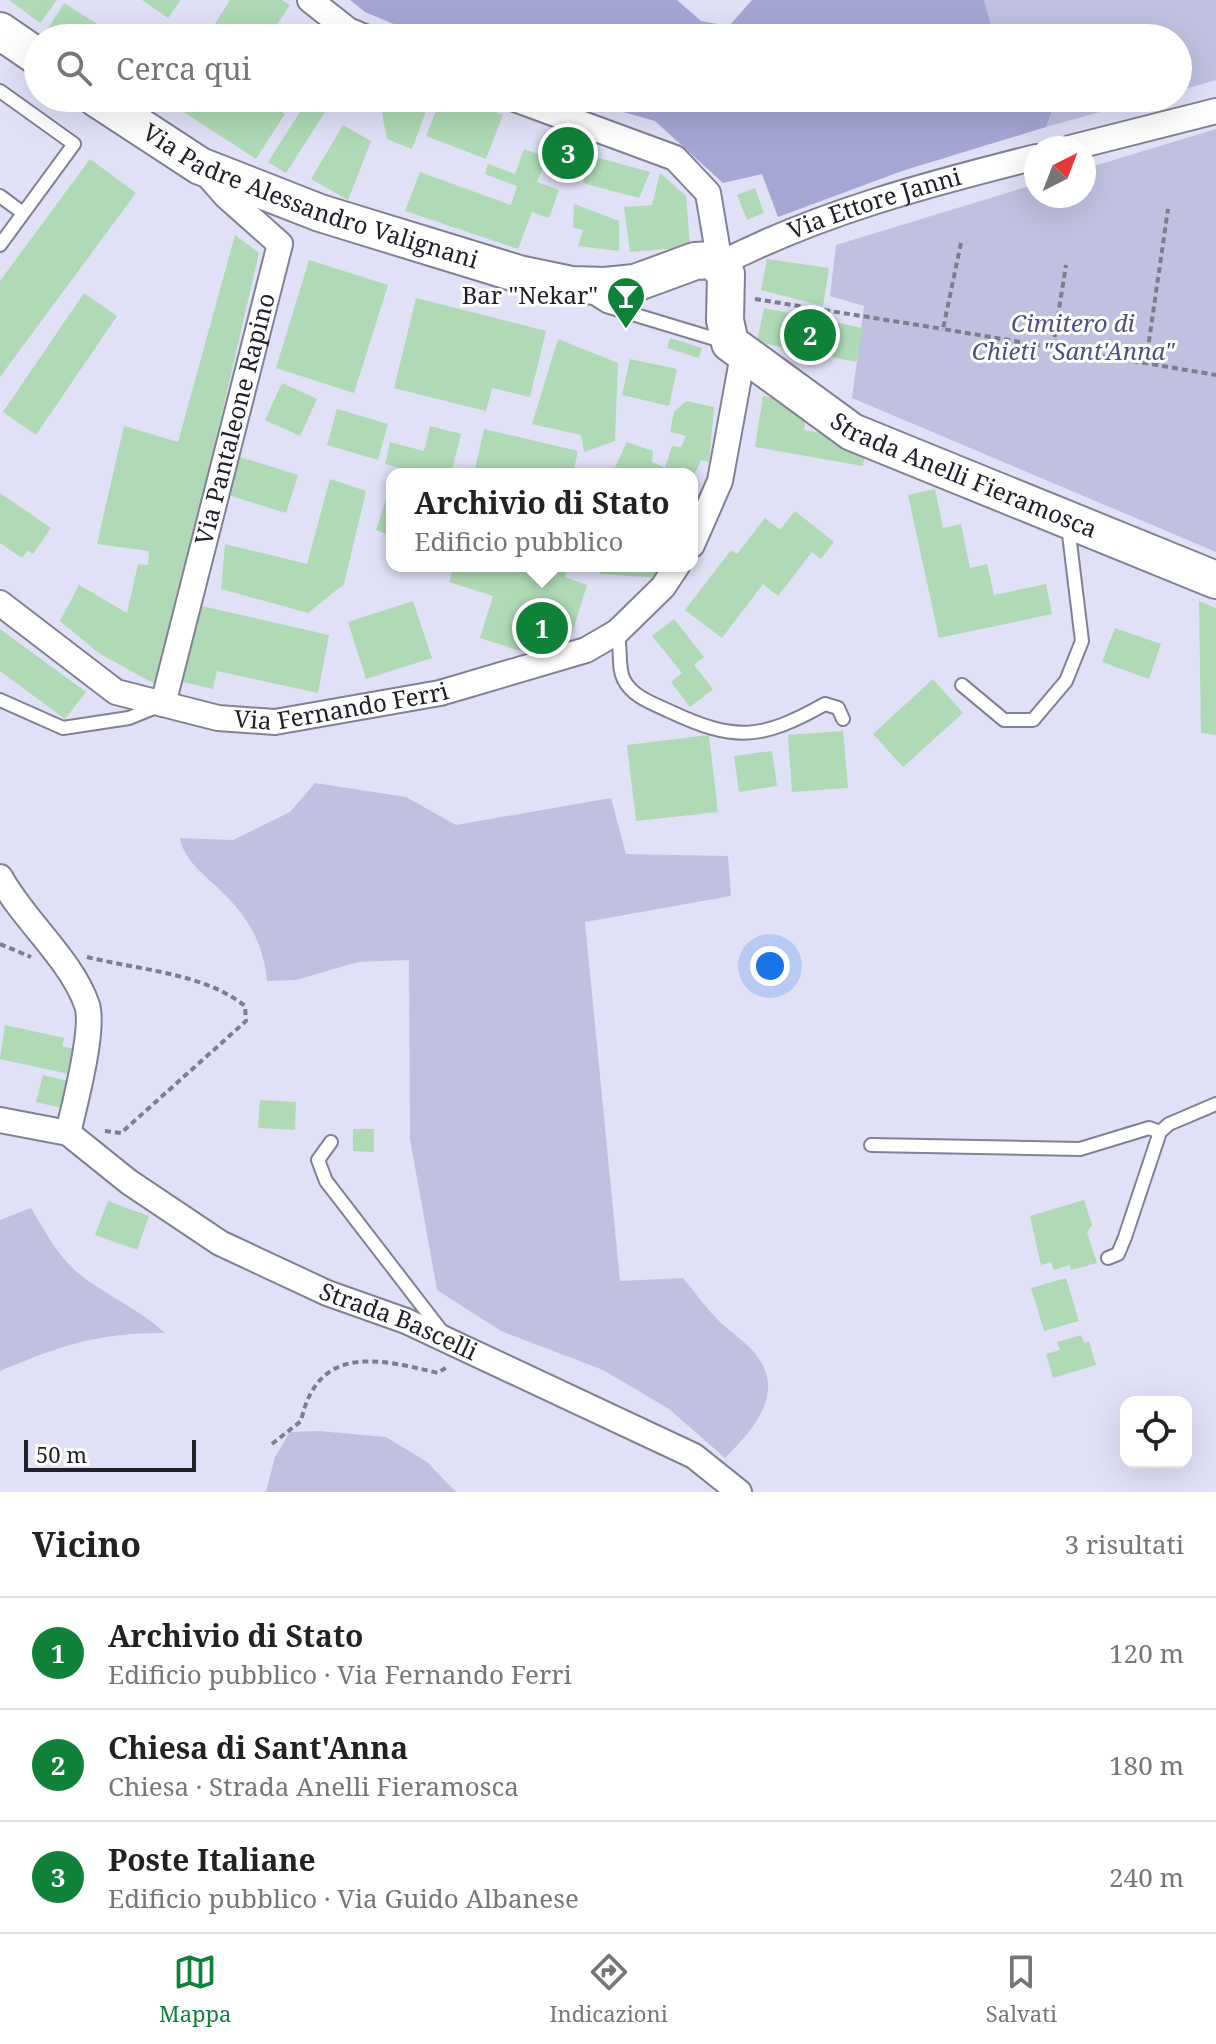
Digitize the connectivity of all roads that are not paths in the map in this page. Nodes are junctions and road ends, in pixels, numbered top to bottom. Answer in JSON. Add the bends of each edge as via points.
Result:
{"nodes":[{"id":1,"x":310,"y":0,"type":"edge"},
{"id":2,"x":340,"y":24,"type":"edge"},
{"id":3,"x":0,"y":31,"type":"edge"},
{"id":4,"x":24,"y":47,"type":"edge"},
{"id":5,"x":0,"y":91,"type":"edge"},
{"id":6,"x":24,"y":108,"type":"edge"},
{"id":7,"x":1216,"y":111,"type":"edge"},
{"id":8,"x":29,"y":112,"type":"edge"},
{"id":9,"x":117,"y":112,"type":"edge"},
{"id":10,"x":550,"y":112,"type":"edge"},
{"id":11,"x":1096,"y":141,"type":"edge"},
{"id":12,"x":1024,"y":160,"type":"edge"},
{"id":13,"x":200,"y":166,"type":"junction"},
{"id":14,"x":0,"y":196,"type":"edge"},
{"id":15,"x":23,"y":213,"type":"junction"},
{"id":16,"x":0,"y":245,"type":"edge"},
{"id":17,"x":720,"y":264,"type":"junction"},
{"id":18,"x":572,"y":285,"type":"junction"},
{"id":19,"x":736,"y":349,"type":"junction"},
{"id":20,"x":1067,"y":519,"type":"junction"},
{"id":21,"x":698,"y":531,"type":"edge"},
{"id":22,"x":673,"y":572,"type":"edge"},
{"id":23,"x":1216,"y":580,"type":"edge"},
{"id":24,"x":0,"y":603,"type":"edge"},
{"id":25,"x":617,"y":632,"type":"junction"},
{"id":26,"x":962,"y":685,"type":"dead end"},
{"id":27,"x":0,"y":700,"type":"edge"},
{"id":28,"x":163,"y":704,"type":"junction"},
{"id":29,"x":843,"y":719,"type":"dead end"},
{"id":30,"x":0,"y":877,"type":"edge"},
{"id":31,"x":1216,"y":1104,"type":"edge"},
{"id":32,"x":0,"y":1120,"type":"edge"},
{"id":33,"x":69,"y":1131,"type":"junction"},
{"id":34,"x":1160,"y":1132,"type":"junction"},
{"id":35,"x":331,"y":1142,"type":"dead end"},
{"id":36,"x":871,"y":1145,"type":"dead end"},
{"id":37,"x":1108,"y":1258,"type":"dead end"},
{"id":38,"x":449,"y":1341,"type":"junction"},
{"id":39,"x":739,"y":1492,"type":"edge"}],
"edges":[{"from":1,"to":2,"type":"street"},
{"from":3,"to":4,"type":"street"},
{"from":5,"to":6,"type":"lane"},
{"from":7,"to":11,"type":"street"},
{"from":8,"to":15,"type":"lane","via":[[74,144]]},
{"from":9,"to":13,"type":"street","name":"Via Padre Alessandro Valignani"},
{"from":10,"to":17,"type":"street","via":[[675,158],[708,193]]},
{"from":12,"to":17,"type":"street","name":"Via Ettore Janni","via":[[829,217]]},
{"from":13,"to":18,"type":"street","name":"Via Padre Alessandro Valignani","via":[[458,258]]},
{"from":13,"to":28,"type":"street","name":"Via Pantaleone Rapino","via":[[280,244]]},
{"from":14,"to":15,"type":"lane"},
{"from":15,"to":16,"type":"lane"},
{"from":17,"to":18,"type":"street","name":"Via Padre Alessandro Valignani","via":[[706,258],[635,283]]},
{"from":17,"to":19,"type":"street","via":[[726,274],[725,320]]},
{"from":18,"to":19,"type":"lane","via":[[606,306]]},
{"from":19,"to":20,"type":"street","name":"Strada Anelli Fieramosca","via":[[852,432]]},
{"from":19,"to":21,"type":"street","via":[[720,481]]},
{"from":20,"to":23,"type":"street","name":"Strada Anelli Fieramosca"},
{"from":20,"to":26,"type":"lane","via":[[1082,641],[1066,681],[1033,720],[1004,720]]},
{"from":22,"to":25,"type":"street","name":"Via Fernando Ferri"},
{"from":24,"to":28,"type":"street","name":"Via Fernando Ferri","via":[[116,692]]},
{"from":25,"to":28,"type":"street","name":"Via Fernando Ferri","via":[[586,650],[440,693],[275,722],[218,718]]},
{"from":25,"to":29,"type":"lane","via":[[621,676],[628,687],[704,728],[726,734],[784,728],[825,704],[838,708]]},
{"from":27,"to":28,"type":"lane","via":[[63,728],[129,718]]},
{"from":30,"to":33,"type":"street","via":[[88,1007],[84,1062]]},
{"from":31,"to":34,"type":"lane"},
{"from":32,"to":33,"type":"street"},
{"from":33,"to":38,"type":"street","name":"Strada Bascelli","via":[[129,1182],[220,1243]]},
{"from":34,"to":36,"type":"lane","via":[[1149,1128],[1080,1149]]},
{"from":34,"to":37,"type":"lane","via":[[1118,1254]]},
{"from":35,"to":38,"type":"lane","via":[[318,1160],[326,1181]]},
{"from":38,"to":39,"type":"street","name":"Strada Bascelli","via":[[694,1456]]}]}
